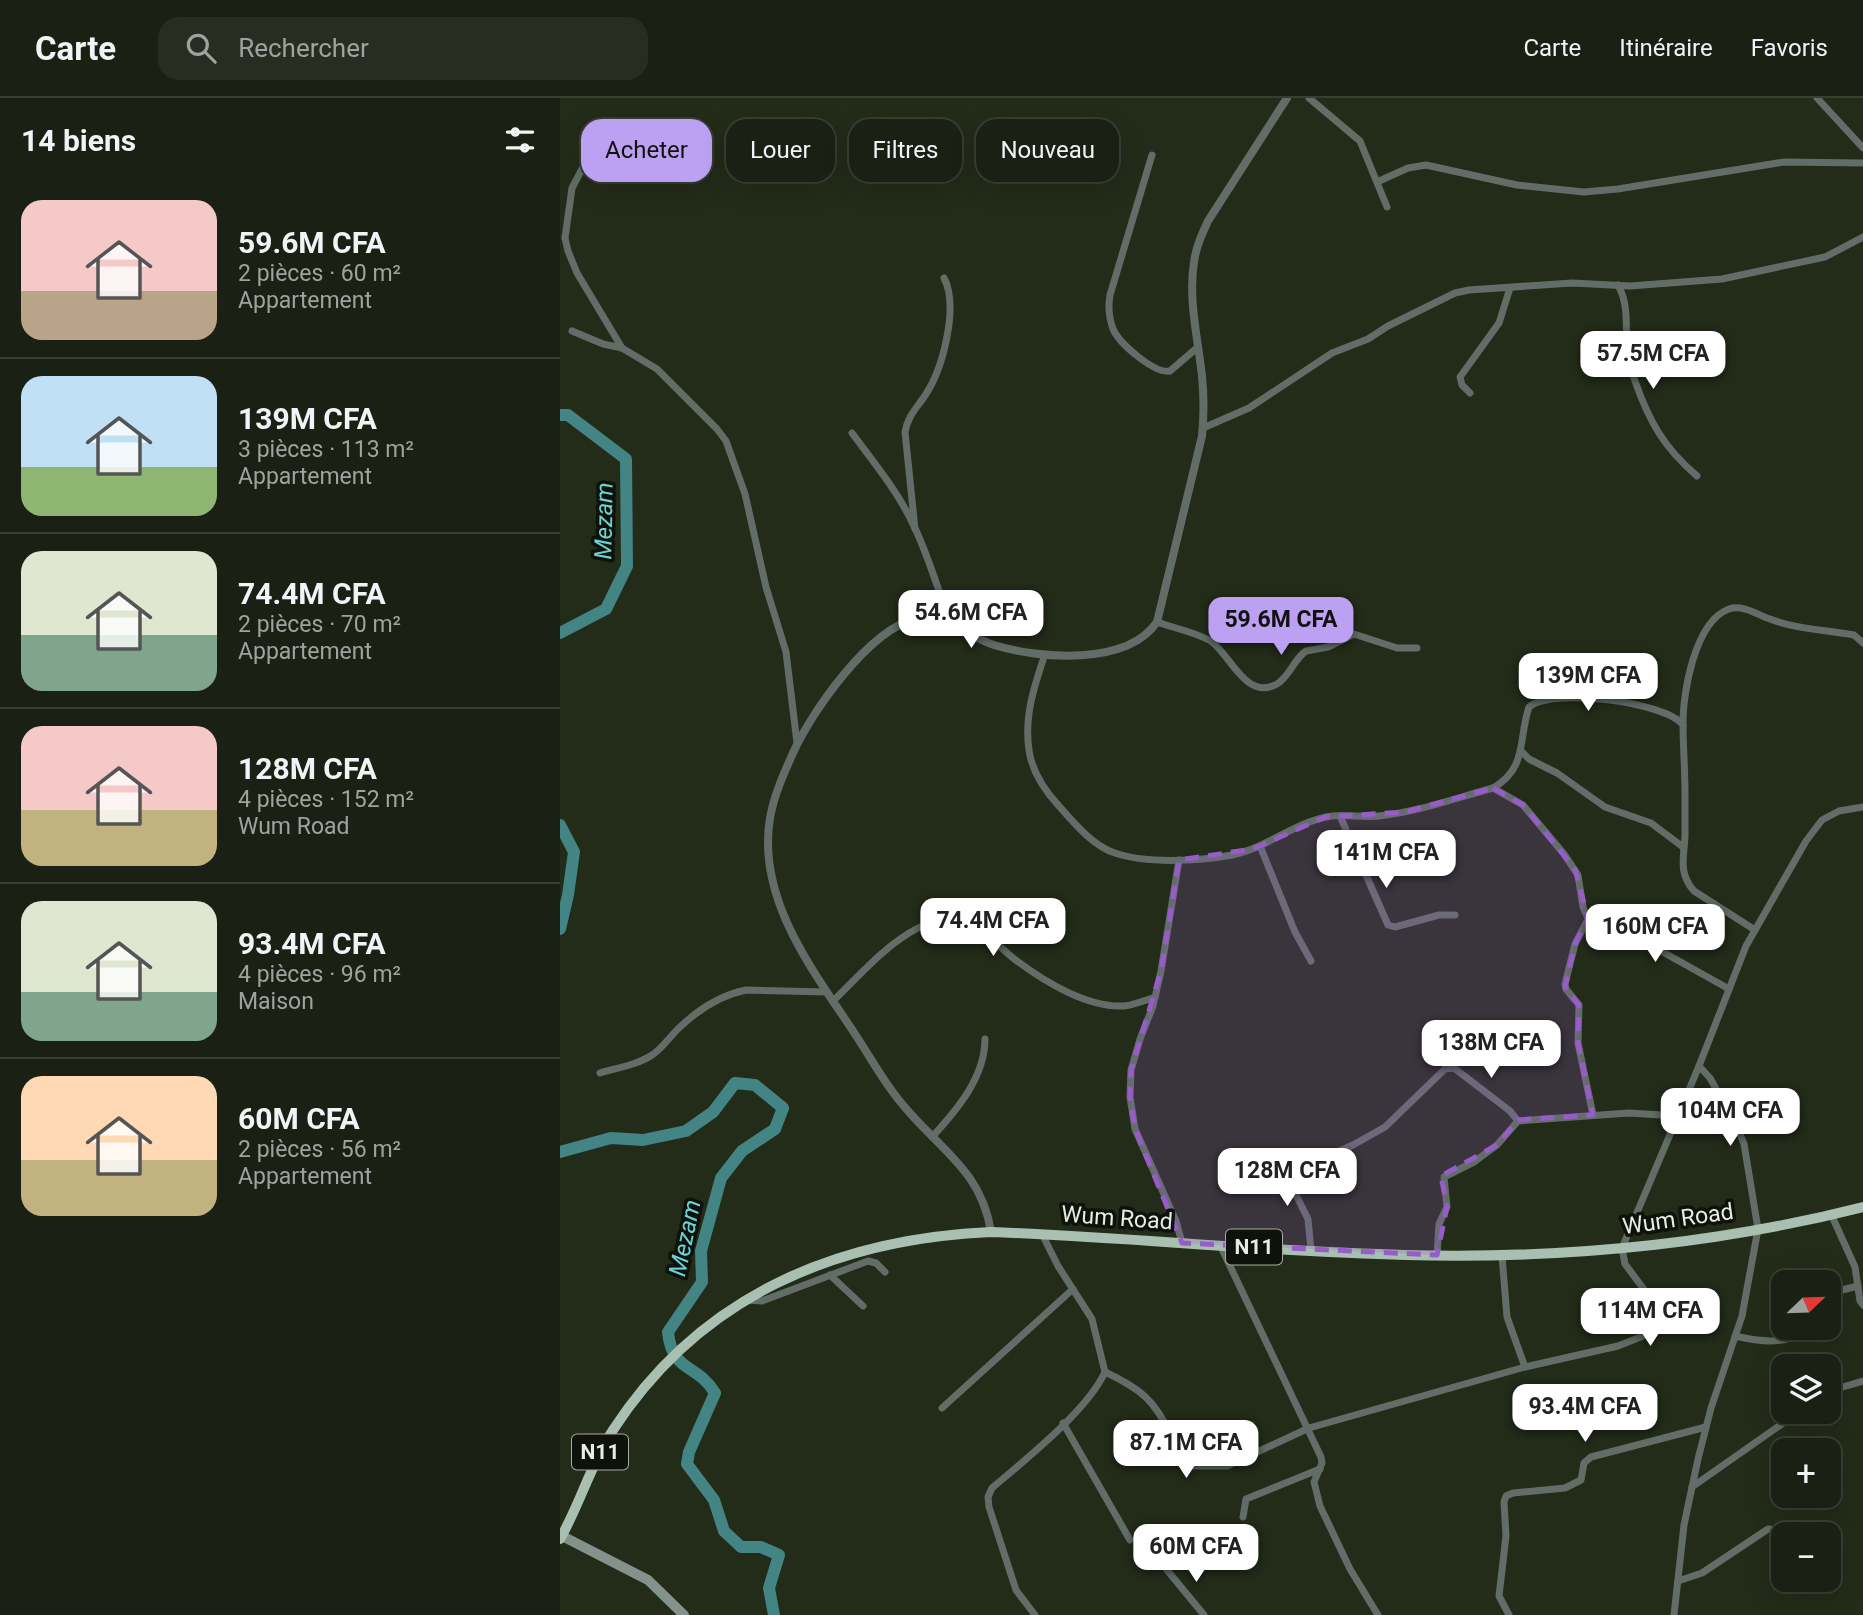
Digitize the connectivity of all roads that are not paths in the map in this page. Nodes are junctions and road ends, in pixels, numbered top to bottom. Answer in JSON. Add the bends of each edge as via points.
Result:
{"nodes":[{"id":1,"x":1287,"y":98,"type":"edge"},
{"id":2,"x":1309,"y":98,"type":"edge"},
{"id":3,"x":1817,"y":98,"type":"edge"},
{"id":4,"x":1863,"y":148,"type":"edge"},
{"id":5,"x":1152,"y":155,"type":"dead end"},
{"id":6,"x":1863,"y":163,"type":"edge"},
{"id":7,"x":581,"y":172,"type":"edge"},
{"id":8,"x":1377,"y":182,"type":"junction"},
{"id":9,"x":1387,"y":207,"type":"dead end"},
{"id":10,"x":1863,"y":237,"type":"edge"},
{"id":11,"x":944,"y":278,"type":"dead end"},
{"id":12,"x":1618,"y":285,"type":"junction"},
{"id":13,"x":1636,"y":285,"type":"junction"},
{"id":14,"x":1510,"y":288,"type":"junction"},
{"id":15,"x":1626,"y":301,"type":"junction"},
{"id":16,"x":572,"y":331,"type":"dead end"},
{"id":17,"x":1198,"y":347,"type":"junction"},
{"id":18,"x":622,"y":348,"type":"junction"},
{"id":19,"x":1470,"y":393,"type":"dead end"},
{"id":20,"x":1203,"y":428,"type":"junction"},
{"id":21,"x":852,"y":433,"type":"dead end"},
{"id":22,"x":1697,"y":476,"type":"dead end"},
{"id":23,"x":915,"y":529,"type":"junction"},
{"id":24,"x":940,"y":594,"type":"junction"},
{"id":25,"x":929,"y":618,"type":"junction"},
{"id":26,"x":1157,"y":622,"type":"junction"},
{"id":27,"x":951,"y":624,"type":"junction"},
{"id":28,"x":1863,"y":643,"type":"edge"},
{"id":29,"x":1417,"y":648,"type":"dead end"},
{"id":30,"x":1044,"y":657,"type":"junction"},
{"id":31,"x":1682,"y":725,"type":"junction"},
{"id":32,"x":797,"y":743,"type":"junction"},
{"id":33,"x":1520,"y":755,"type":"junction"},
{"id":34,"x":1493,"y":788,"type":"junction"},
{"id":35,"x":1863,"y":807,"type":"edge"},
{"id":36,"x":1340,"y":816,"type":"junction"},
{"id":37,"x":1260,"y":846,"type":"junction"},
{"id":38,"x":1683,"y":847,"type":"junction"},
{"id":39,"x":1179,"y":860,"type":"junction"},
{"id":40,"x":1455,"y":915,"type":"dead end"},
{"id":41,"x":1588,"y":919,"type":"junction"},
{"id":42,"x":1755,"y":930,"type":"junction"},
{"id":43,"x":1311,"y":961,"type":"dead end"},
{"id":44,"x":1729,"y":989,"type":"junction"},
{"id":45,"x":827,"y":992,"type":"junction"},
{"id":46,"x":1155,"y":997,"type":"junction"},
{"id":47,"x":833,"y":1001,"type":"junction"},
{"id":48,"x":985,"y":1039,"type":"dead end"},
{"id":49,"x":1699,"y":1066,"type":"junction"},
{"id":50,"x":600,"y":1073,"type":"dead end"},
{"id":51,"x":1593,"y":1115,"type":"junction"},
{"id":52,"x":1678,"y":1116,"type":"junction"},
{"id":53,"x":1518,"y":1121,"type":"junction"},
{"id":54,"x":932,"y":1137,"type":"junction"},
{"id":55,"x":1863,"y":1207,"type":"edge"},
{"id":56,"x":1831,"y":1214,"type":"junction"},
{"id":57,"x":1758,"y":1229,"type":"junction"},
{"id":58,"x":991,"y":1232,"type":"junction"},
{"id":59,"x":1042,"y":1233,"type":"junction"},
{"id":60,"x":1182,"y":1243,"type":"junction"},
{"id":61,"x":1220,"y":1245,"type":"junction"},
{"id":62,"x":1622,"y":1248,"type":"junction"},
{"id":63,"x":1311,"y":1250,"type":"junction"},
{"id":64,"x":1437,"y":1255,"type":"junction"},
{"id":65,"x":1502,"y":1256,"type":"junction"},
{"id":66,"x":885,"y":1272,"type":"dead end"},
{"id":67,"x":830,"y":1275,"type":"junction"},
{"id":68,"x":1858,"y":1286,"type":"junction"},
{"id":69,"x":1073,"y":1289,"type":"junction"},
{"id":70,"x":1841,"y":1291,"type":"edge"},
{"id":71,"x":747,"y":1299,"type":"junction"},
{"id":72,"x":1863,"y":1305,"type":"edge"},
{"id":73,"x":863,"y":1306,"type":"dead end"},
{"id":74,"x":1735,"y":1336,"type":"junction"},
{"id":75,"x":1776,"y":1340,"type":"edge"},
{"id":76,"x":1525,"y":1367,"type":"junction"},
{"id":77,"x":1105,"y":1373,"type":"junction"},
{"id":78,"x":1863,"y":1381,"type":"edge"},
{"id":79,"x":1841,"y":1387,"type":"edge"},
{"id":80,"x":942,"y":1408,"type":"dead end"},
{"id":81,"x":1063,"y":1423,"type":"junction"},
{"id":82,"x":1782,"y":1424,"type":"edge"},
{"id":83,"x":1706,"y":1427,"type":"junction"},
{"id":84,"x":1309,"y":1428,"type":"junction"},
{"id":85,"x":1321,"y":1469,"type":"junction"},
{"id":86,"x":1691,"y":1488,"type":"junction"},
{"id":87,"x":1243,"y":1517,"type":"dead end"},
{"id":88,"x":1771,"y":1530,"type":"edge"},
{"id":89,"x":561,"y":1537,"type":"edge"},
{"id":90,"x":1130,"y":1540,"type":"dead end"},
{"id":91,"x":1167,"y":1570,"type":"dead end"},
{"id":92,"x":1678,"y":1581,"type":"junction"},
{"id":93,"x":1376,"y":1612,"type":"edge"},
{"id":94,"x":684,"y":1615,"type":"edge"},
{"id":95,"x":1035,"y":1615,"type":"edge"},
{"id":96,"x":1204,"y":1615,"type":"edge"},
{"id":97,"x":1367,"y":1615,"type":"edge"},
{"id":98,"x":1509,"y":1615,"type":"edge"},
{"id":99,"x":1674,"y":1615,"type":"edge"}],
"edges":[{"from":1,"to":17,"type":"street","via":[[1199,241],[1192,289]]},
{"from":2,"to":8,"type":"street","via":[[1360,141]]},
{"from":3,"to":4,"type":"street"},
{"from":5,"to":17,"type":"street","via":[[1110,295],[1110,318],[1119,340],[1159,371],[1170,371]]},
{"from":6,"to":8,"type":"street","via":[[1784,162],[1584,192],[1517,185],[1426,165],[1408,167]]},
{"from":7,"to":18,"type":"street","via":[[572,188],[565,238],[568,251]]},
{"from":8,"to":9,"type":"street"},
{"from":10,"to":13,"type":"street","via":[[1812,260],[1722,279]]},
{"from":11,"to":23,"type":"street","via":[[951,309],[942,356],[905,432]]},
{"from":12,"to":13,"type":"street"},
{"from":12,"to":14,"type":"street"},
{"from":12,"to":15,"type":"street"},
{"from":13,"to":15,"type":"street"},
{"from":14,"to":19,"type":"street","via":[[1499,323],[1460,377]]},
{"from":14,"to":20,"type":"street","via":[[1455,293],[1332,353],[1249,408]]},
{"from":15,"to":22,"type":"street","via":[[1628,358],[1642,402],[1675,457]]},
{"from":16,"to":18,"type":"street"},
{"from":17,"to":20,"type":"street"},
{"from":18,"to":32,"type":"street","via":[[657,369],[717,429],[730,450],[786,652]]},
{"from":20,"to":26,"type":"street"},
{"from":21,"to":23,"type":"street"},
{"from":23,"to":24,"type":"street"},
{"from":24,"to":25,"type":"street"},
{"from":24,"to":27,"type":"street"},
{"from":25,"to":27,"type":"street"},
{"from":25,"to":32,"type":"street","via":[[900,625],[873,643],[844,675]]},
{"from":26,"to":29,"type":"street","via":[[1209,640],[1240,676],[1262,687],[1277,684],[1306,651],[1328,647],[1354,634],[1397,648]]},
{"from":26,"to":30,"type":"street","via":[[1139,641],[1111,650]]},
{"from":27,"to":30,"type":"street","via":[[992,645]]},
{"from":28,"to":31,"type":"street","via":[[1854,635],[1727,609],[1698,643]]},
{"from":30,"to":39,"type":"street","via":[[1028,718],[1029,750],[1033,770],[1050,796],[1088,836],[1114,853]]},
{"from":31,"to":33,"type":"street","via":[[1663,711],[1628,704],[1544,699],[1530,707]]},
{"from":31,"to":38,"type":"street"},
{"from":32,"to":45,"type":"street","via":[[770,818],[771,876],[790,928]]},
{"from":33,"to":34,"type":"street","via":[[1511,773]]},
{"from":33,"to":38,"type":"street","via":[[1557,773],[1610,810],[1651,823]]},
{"from":34,"to":36,"type":"street","via":[[1405,812]]},
{"from":34,"to":41,"type":"street","via":[[1523,805],[1570,862],[1578,875]]},
{"from":35,"to":42,"type":"street","via":[[1822,820]]},
{"from":36,"to":37,"type":"street","via":[[1325,817]]},
{"from":36,"to":40,"type":"street","via":[[1388,925],[1395,928]]},
{"from":37,"to":39,"type":"street","via":[[1232,855]]},
{"from":37,"to":43,"type":"street"},
{"from":38,"to":42,"type":"street","via":[[1681,862],[1688,885]]},
{"from":39,"to":46,"type":"street"},
{"from":41,"to":44,"type":"street","via":[[1636,937]]},
{"from":41,"to":51,"type":"street","via":[[1575,944],[1565,987],[1579,1005],[1578,1043]]},
{"from":42,"to":44,"type":"street"},
{"from":44,"to":49,"type":"street"},
{"from":45,"to":47,"type":"street"},
{"from":45,"to":50,"type":"street","via":[[735,992],[702,1010],[654,1054]]},
{"from":46,"to":47,"type":"street","via":[[1125,1006],[1083,998],[1016,961],[982,930],[941,921],[919,927],[886,950]]},
{"from":46,"to":60,"type":"street","via":[[1131,1070],[1131,1113]]},
{"from":47,"to":54,"type":"street","via":[[881,1077]]},
{"from":48,"to":54,"type":"street","via":[[985,1055],[967,1093]]},
{"from":49,"to":52,"type":"street"},
{"from":49,"to":57,"type":"street","via":[[1710,1078],[1744,1144]]},
{"from":51,"to":52,"type":"street"},
{"from":51,"to":53,"type":"street"},
{"from":52,"to":62,"type":"street"},
{"from":53,"to":63,"type":"street","via":[[1454,1068],[1445,1069],[1385,1127],[1289,1173],[1308,1219]]},
{"from":53,"to":64,"type":"street","via":[[1497,1145],[1444,1177],[1447,1207]]},
{"from":54,"to":58,"type":"street","via":[[971,1178]]},
{"from":55,"to":56,"type":"highway","name":"Wum Road","number":"N11"},
{"from":56,"to":57,"type":"highway","name":"Wum Road","number":"N11"},
{"from":56,"to":68,"type":"street","via":[[1855,1268]]},
{"from":57,"to":62,"type":"highway","name":"Wum Road","number":"N11"},
{"from":57,"to":74,"type":"street"},
{"from":58,"to":59,"type":"highway","name":"Wum Road","number":"N11"},
{"from":58,"to":71,"type":"highway","name":"Wum Road","number":"N11","via":[[943,1234],[865,1250],[788,1277]]},
{"from":59,"to":60,"type":"highway","name":"Wum Road","number":"N11"},
{"from":59,"to":69,"type":"street"},
{"from":60,"to":61,"type":"highway","name":"Wum Road","number":"N11"},
{"from":61,"to":63,"type":"highway","name":"Wum Road","number":"N11"},
{"from":61,"to":84,"type":"street"},
{"from":62,"to":65,"type":"highway","name":"Wum Road","number":"N11"},
{"from":62,"to":76,"type":"street","via":[[1625,1264],[1663,1315],[1663,1322],[1648,1334],[1618,1346]]},
{"from":63,"to":64,"type":"highway","name":"Wum Road","number":"N11"},
{"from":64,"to":65,"type":"highway","name":"Wum Road","number":"N11"},
{"from":65,"to":76,"type":"street","via":[[1507,1317]]},
{"from":66,"to":67,"type":"street","via":[[868,1261]]},
{"from":67,"to":71,"type":"street","via":[[762,1301]]},
{"from":67,"to":73,"type":"street"},
{"from":68,"to":70,"type":"street"},
{"from":68,"to":72,"type":"street"},
{"from":69,"to":77,"type":"street","via":[[1092,1319]]},
{"from":69,"to":80,"type":"street"},
{"from":71,"to":89,"type":"highway","name":"Wum Road","number":"N11","via":[[703,1328],[655,1374],[602,1447]]},
{"from":74,"to":75,"type":"street","via":[[1766,1343]]},
{"from":74,"to":83,"type":"street"},
{"from":76,"to":84,"type":"street"},
{"from":77,"to":81,"type":"street"},
{"from":77,"to":84,"type":"street","via":[[1148,1398],[1171,1434],[1181,1463],[1187,1466],[1227,1466]]},
{"from":78,"to":79,"type":"street"},
{"from":81,"to":90,"type":"street"},
{"from":81,"to":95,"type":"street","via":[[992,1488],[988,1497],[1016,1590]]},
{"from":82,"to":86,"type":"street"},
{"from":83,"to":86,"type":"street"},
{"from":83,"to":98,"type":"street","via":[[1591,1457],[1584,1463],[1581,1480],[1565,1488],[1506,1496],[1499,1596]]},
{"from":84,"to":85,"type":"street"},
{"from":85,"to":87,"type":"street","via":[[1246,1499]]},
{"from":85,"to":93,"type":"street","via":[[1314,1482],[1320,1506]]},
{"from":86,"to":92,"type":"street"},
{"from":88,"to":92,"type":"street","via":[[1702,1573]]},
{"from":89,"to":94,"type":"main road","via":[[649,1580]]},
{"from":91,"to":96,"type":"street"},
{"from":92,"to":99,"type":"street"},
{"from":93,"to":97,"type":"street"}]}
